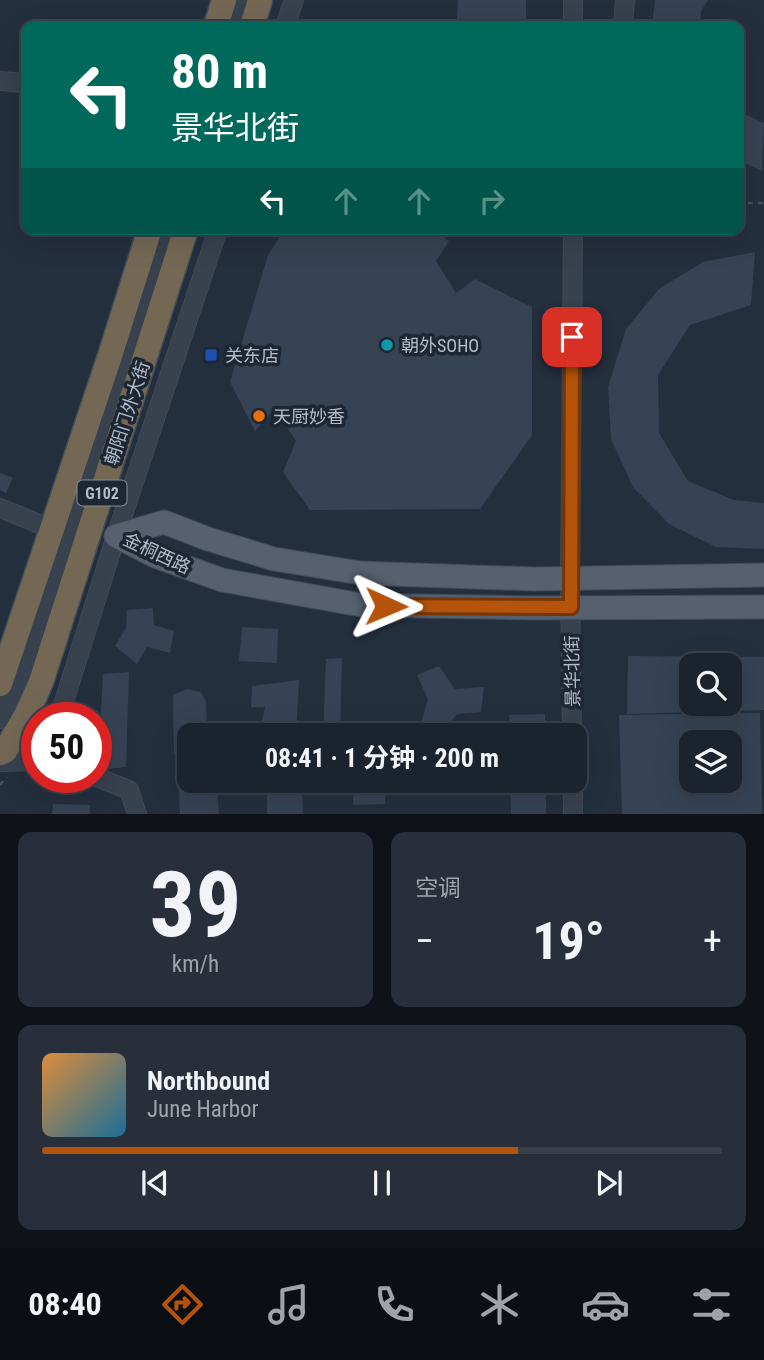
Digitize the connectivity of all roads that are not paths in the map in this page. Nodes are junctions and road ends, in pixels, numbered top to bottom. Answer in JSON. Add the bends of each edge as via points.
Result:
{"nodes":[{"id":1,"x":224,"y":0,"type":"edge"},
{"id":2,"x":243,"y":0,"type":"edge"},
{"id":3,"x":260,"y":0,"type":"edge"},
{"id":4,"x":293,"y":0,"type":"edge"},
{"id":5,"x":573,"y":0,"type":"edge"},
{"id":6,"x":625,"y":0,"type":"edge"},
{"id":7,"x":218,"y":21,"type":"edge"},
{"id":8,"x":236,"y":21,"type":"edge"},
{"id":9,"x":254,"y":21,"type":"edge"},
{"id":10,"x":287,"y":21,"type":"edge"},
{"id":11,"x":573,"y":21,"type":"edge"},
{"id":12,"x":623,"y":21,"type":"edge"},
{"id":13,"x":0,"y":81,"type":"edge"},
{"id":14,"x":21,"y":83,"type":"edge"},
{"id":15,"x":148,"y":235,"type":"edge"},
{"id":16,"x":165,"y":235,"type":"edge"},
{"id":17,"x":184,"y":235,"type":"edge"},
{"id":18,"x":216,"y":235,"type":"edge"},
{"id":19,"x":573,"y":235,"type":"edge"},
{"id":20,"x":0,"y":508,"type":"edge"},
{"id":21,"x":52,"y":529,"type":"junction"},
{"id":22,"x":116,"y":536,"type":"junction"},
{"id":23,"x":764,"y":575,"type":"edge"},
{"id":24,"x":570,"y":578,"type":"junction"},
{"id":25,"x":571,"y":607,"type":"junction"},
{"id":26,"x":764,"y":607,"type":"edge"},
{"id":27,"x":6,"y":649,"type":"edge"},
{"id":28,"x":0,"y":684,"type":"edge"},
{"id":29,"x":64,"y":702,"type":"edge"},
{"id":30,"x":0,"y":719,"type":"edge"},
{"id":31,"x":572,"y":723,"type":"edge"},
{"id":32,"x":21,"y":746,"type":"edge"},
{"id":33,"x":2,"y":755,"type":"edge"},
{"id":34,"x":21,"y":758,"type":"edge"},
{"id":35,"x":112,"y":783,"type":"edge"},
{"id":36,"x":573,"y":793,"type":"edge"},
{"id":37,"x":136,"y":814,"type":"edge"},
{"id":38,"x":573,"y":814,"type":"edge"}],
"edges":[{"from":1,"to":7,"type":"highway"},
{"from":2,"to":8,"type":"street"},
{"from":3,"to":9,"type":"highway"},
{"from":4,"to":10,"type":"street"},
{"from":5,"to":11,"type":"street"},
{"from":6,"to":12,"type":"street"},
{"from":13,"to":14,"type":"street"},
{"from":15,"to":21,"type":"highway","name":"朝阳门外大街","number":"G102"},
{"from":16,"to":30,"type":"street","via":[[22,671]]},
{"from":17,"to":33,"type":"highway","name":"朝阳门外大街","number":"G102","via":[[41,682]]},
{"from":18,"to":22,"type":"street","name":"朝阳门外大街"},
{"from":19,"to":24,"type":"street","name":"景华北街"},
{"from":20,"to":21,"type":"street"},
{"from":21,"to":27,"type":"highway","name":"朝阳门外大街","number":"G102"},
{"from":22,"to":24,"type":"main road","name":"金桐西路","via":[[164,522],[262,555],[360,573]]},
{"from":22,"to":25,"type":"main road","name":"金桐西路","via":[[213,577],[340,603]]},
{"from":22,"to":29,"type":"street","name":"朝阳门外大街"},
{"from":23,"to":24,"type":"main road","name":"金桐西路"},
{"from":24,"to":25,"type":"street","name":"景华北街"},
{"from":25,"to":26,"type":"main road","name":"金桐西路"},
{"from":25,"to":31,"type":"street","name":"景华北街"},
{"from":27,"to":28,"type":"highway","name":"朝阳门外大街","number":"G102"},
{"from":32,"to":33,"type":"street"},
{"from":33,"to":34,"type":"street"},
{"from":35,"to":37,"type":"street","via":[[129,790]]},
{"from":36,"to":38,"type":"street"}]}
